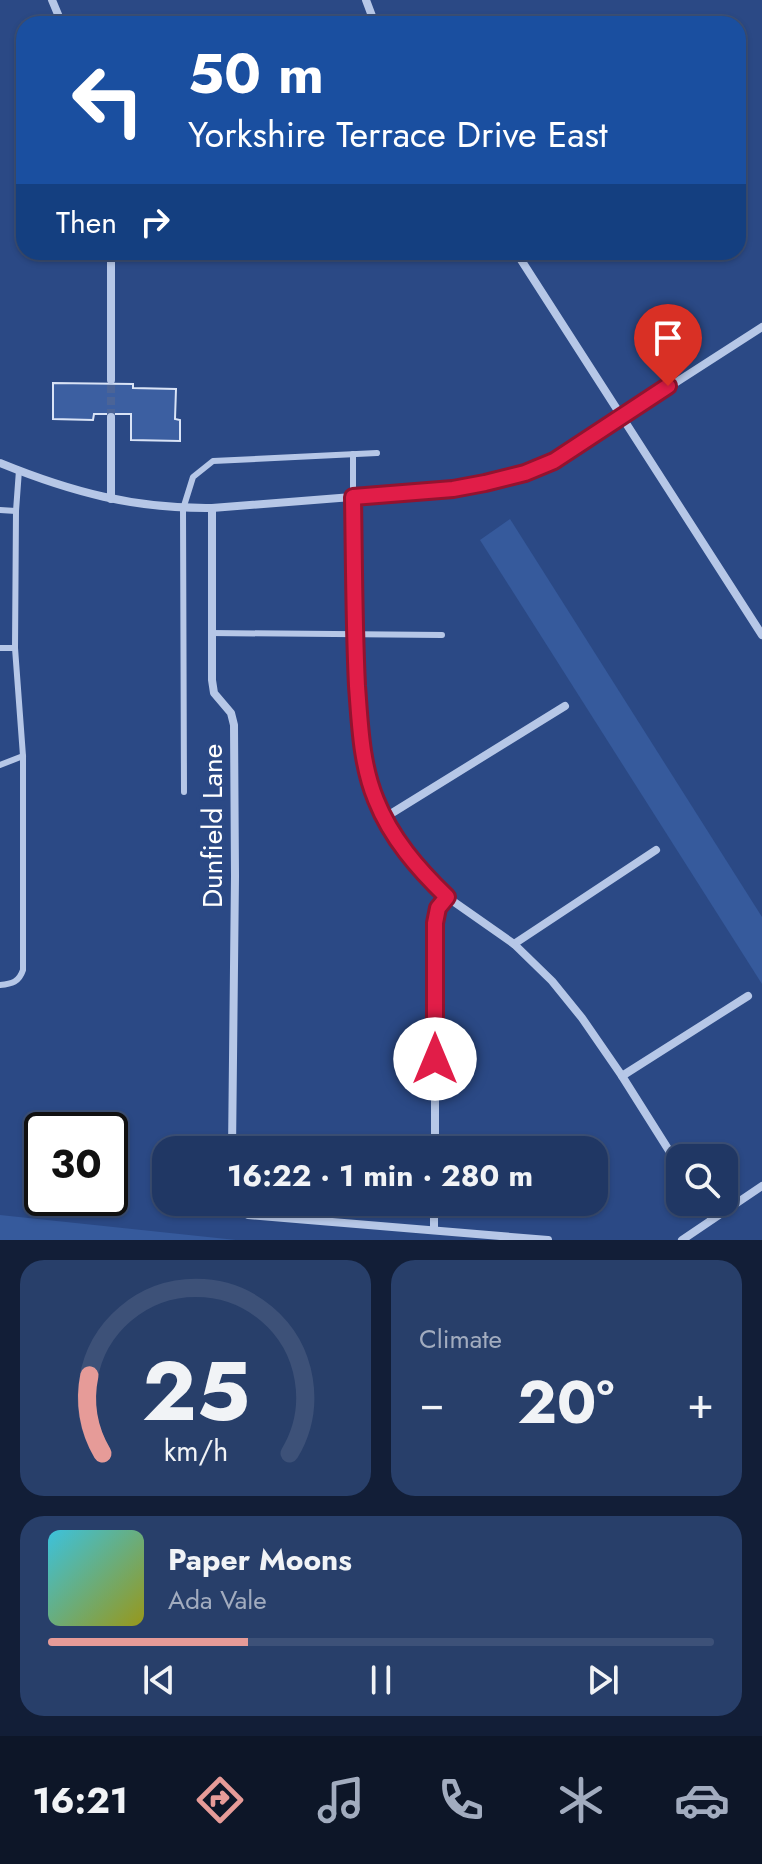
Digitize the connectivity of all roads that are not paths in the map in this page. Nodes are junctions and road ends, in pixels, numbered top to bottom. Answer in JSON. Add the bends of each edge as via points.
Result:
{"nodes":[{"id":1,"x":111,"y":260,"type":"edge"},
{"id":2,"x":521,"y":260,"type":"edge"},
{"id":3,"x":762,"y":327,"type":"edge"},
{"id":4,"x":111,"y":380,"type":"tunnel mouth"},
{"id":5,"x":620,"y":416,"type":"junction"},
{"id":6,"x":111,"y":417,"type":"tunnel mouth"},
{"id":7,"x":377,"y":453,"type":"dead end"},
{"id":8,"x":353,"y":454,"type":"junction"},
{"id":9,"x":0,"y":463,"type":"edge"},
{"id":10,"x":19,"y":470,"type":"junction"},
{"id":11,"x":353,"y":497,"type":"junction"},
{"id":12,"x":111,"y":499,"type":"junction"},
{"id":13,"x":212,"y":508,"type":"junction"},
{"id":14,"x":183,"y":509,"type":"junction"},
{"id":15,"x":0,"y":510,"type":"edge"},
{"id":16,"x":16,"y":511,"type":"junction"},
{"id":17,"x":211,"y":633,"type":"junction"},
{"id":18,"x":355,"y":635,"type":"junction"},
{"id":19,"x":442,"y":635,"type":"dead end"},
{"id":20,"x":762,"y":635,"type":"edge"},
{"id":21,"x":0,"y":648,"type":"edge"},
{"id":22,"x":15,"y":648,"type":"junction"},
{"id":23,"x":565,"y":706,"type":"dead end"},
{"id":24,"x":23,"y":756,"type":"junction"},
{"id":25,"x":0,"y":765,"type":"edge"},
{"id":26,"x":184,"y":792,"type":"dead end"},
{"id":27,"x":384,"y":818,"type":"junction"},
{"id":28,"x":656,"y":850,"type":"dead end"},
{"id":29,"x":447,"y":897,"type":"junction"},
{"id":30,"x":514,"y":944,"type":"junction"},
{"id":31,"x":0,"y":985,"type":"edge"},
{"id":32,"x":748,"y":996,"type":"dead end"},
{"id":33,"x":622,"y":1076,"type":"junction"},
{"id":34,"x":232,"y":1136,"type":"edge"},
{"id":35,"x":435,"y":1136,"type":"edge"},
{"id":36,"x":666,"y":1146,"type":"edge"},
{"id":37,"x":762,"y":1187,"type":"edge"},
{"id":38,"x":260,"y":1216,"type":"edge"},
{"id":39,"x":434,"y":1216,"type":"edge"},
{"id":40,"x":710,"y":1216,"type":"edge"},
{"id":41,"x":712,"y":1219,"type":"junction"},
{"id":42,"x":434,"y":1230,"type":"junction"},
{"id":43,"x":548,"y":1240,"type":"edge"},
{"id":44,"x":682,"y":1240,"type":"edge"}],
"edges":[{"from":1,"to":4,"type":"street"},
{"from":2,"to":5,"type":"street"},
{"from":3,"to":5,"type":"street"},
{"from":5,"to":11,"type":"street","via":[[554,461],[525,473],[453,489]]},
{"from":5,"to":20,"type":"street"},
{"from":6,"to":12,"type":"street"},
{"from":7,"to":8,"type":"lane"},
{"from":8,"to":11,"type":"lane"},
{"from":8,"to":14,"type":"lane","via":[[213,461],[193,477]]},
{"from":9,"to":10,"type":"street"},
{"from":10,"to":12,"type":"street"},
{"from":10,"to":16,"type":"lane"},
{"from":11,"to":13,"type":"street"},
{"from":11,"to":18,"type":"street"},
{"from":12,"to":14,"type":"street"},
{"from":13,"to":14,"type":"street"},
{"from":13,"to":17,"type":"street","name":"Dunfield Lane"},
{"from":14,"to":26,"type":"lane"},
{"from":15,"to":16,"type":"lane"},
{"from":16,"to":22,"type":"lane"},
{"from":17,"to":18,"type":"lane"},
{"from":17,"to":34,"type":"street","name":"Dunfield Lane","via":[[214,693],[234,725]]},
{"from":18,"to":19,"type":"lane"},
{"from":18,"to":27,"type":"street","via":[[365,762]]},
{"from":21,"to":22,"type":"lane"},
{"from":22,"to":24,"type":"lane"},
{"from":23,"to":27,"type":"street"},
{"from":24,"to":25,"type":"lane"},
{"from":24,"to":31,"type":"lane","via":[[23,970],[14,983]]},
{"from":27,"to":29,"type":"street","via":[[421,872]]},
{"from":28,"to":30,"type":"street"},
{"from":29,"to":30,"type":"street"},
{"from":29,"to":35,"type":"street","via":[[435,923]]},
{"from":30,"to":33,"type":"street","via":[[552,981]]},
{"from":32,"to":33,"type":"street"},
{"from":33,"to":36,"type":"street"},
{"from":37,"to":41,"type":"street"},
{"from":38,"to":42,"type":"street"},
{"from":39,"to":42,"type":"street"},
{"from":40,"to":41,"type":"street"},
{"from":41,"to":44,"type":"street"},
{"from":42,"to":43,"type":"street"}]}
